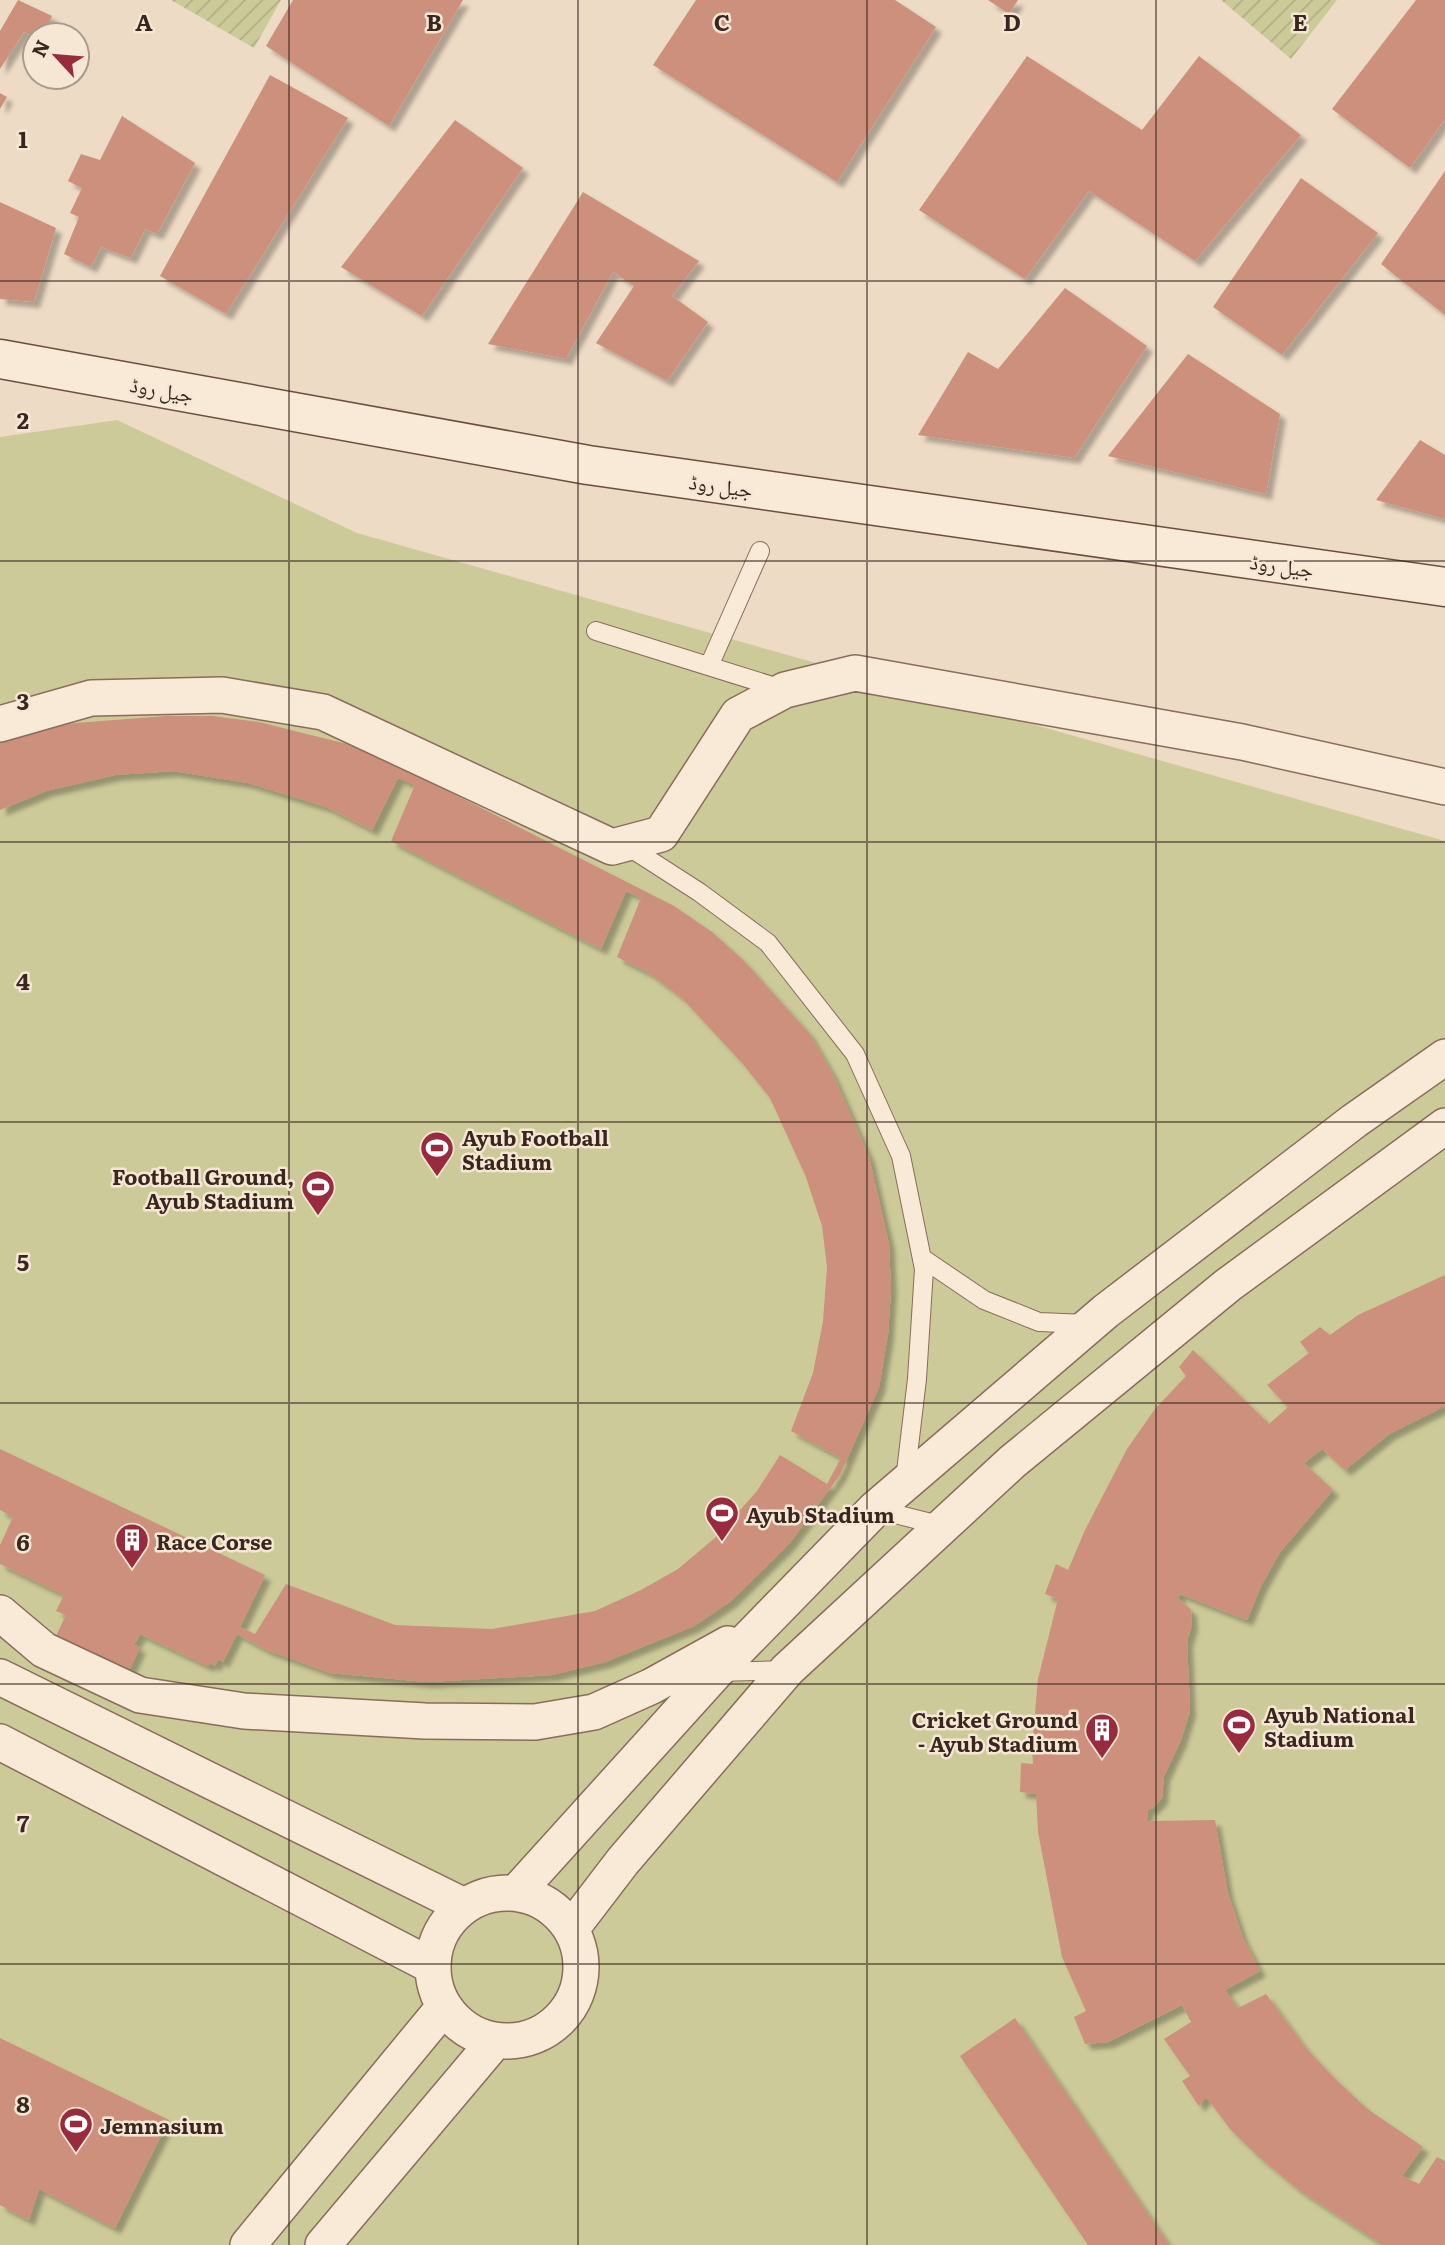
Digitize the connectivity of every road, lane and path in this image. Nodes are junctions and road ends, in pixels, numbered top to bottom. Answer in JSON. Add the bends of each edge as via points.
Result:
{"nodes":[{"id":1,"x":0,"y":359,"type":"edge"},
{"id":2,"x":760,"y":551,"type":"dead end"},
{"id":3,"x":1445,"y":587,"type":"edge"},
{"id":4,"x":596,"y":631,"type":"dead end"},
{"id":5,"x":709,"y":666,"type":"junction"},
{"id":6,"x":785,"y":690,"type":"junction"},
{"id":7,"x":0,"y":724,"type":"edge"},
{"id":8,"x":1445,"y":786,"type":"edge"},
{"id":9,"x":625,"y":844,"type":"junction"},
{"id":10,"x":1445,"y":1057,"type":"edge"},
{"id":11,"x":1445,"y":1126,"type":"edge"},
{"id":12,"x":922,"y":1258,"type":"junction"},
{"id":13,"x":1090,"y":1325,"type":"junction"},
{"id":14,"x":904,"y":1484,"type":"junction"},
{"id":15,"x":875,"y":1509,"type":"junction"},
{"id":16,"x":943,"y":1526,"type":"junction"},
{"id":17,"x":0,"y":1614,"type":"edge"},
{"id":18,"x":760,"y":1626,"type":"junction"},
{"id":19,"x":787,"y":1670,"type":"junction"},
{"id":20,"x":715,"y":1672,"type":"junction"},
{"id":21,"x":0,"y":1677,"type":"edge"},
{"id":22,"x":652,"y":1686,"type":"junction"},
{"id":23,"x":0,"y":1742,"type":"edge"},
{"id":24,"x":516,"y":1893,"type":"junction"},
{"id":25,"x":464,"y":1906,"type":"junction"},
{"id":26,"x":571,"y":1929,"type":"junction"},
{"id":27,"x":432,"y":1966,"type":"junction"},
{"id":28,"x":444,"y":2007,"type":"junction"},
{"id":29,"x":495,"y":2040,"type":"junction"},
{"id":30,"x":248,"y":2245,"type":"edge"},
{"id":31,"x":323,"y":2245,"type":"edge"}],
"edges":[{"from":1,"to":3,"type":"main road","name":"جیل روڈ","via":[[588,465]]},
{"from":2,"to":5,"type":"lane"},
{"from":4,"to":5,"type":"lane"},
{"from":5,"to":6,"type":"lane"},
{"from":6,"to":8,"type":"street","via":[[855,673],[1242,742]]},
{"from":6,"to":9,"type":"street","via":[[738,715],[661,834]]},
{"from":7,"to":9,"type":"street","via":[[91,698],[222,695],[323,712],[612,847]]},
{"from":9,"to":12,"type":"lane","via":[[768,943],[855,1054],[901,1156]]},
{"from":10,"to":13,"type":"street","via":[[1354,1121]]},
{"from":11,"to":16,"type":"street","via":[[1228,1285],[1012,1462]]},
{"from":12,"to":13,"type":"lane","via":[[984,1300],[1038,1322]]},
{"from":12,"to":14,"type":"lane","via":[[917,1379]]},
{"from":13,"to":14,"type":"street"},
{"from":14,"to":15,"type":"street"},
{"from":15,"to":16,"type":"lane"},
{"from":15,"to":18,"type":"street"},
{"from":16,"to":19,"type":"street"},
{"from":17,"to":22,"type":"street","via":[[44,1650],[140,1695],[244,1711],[535,1722],[594,1712]]},
{"from":18,"to":20,"type":"street"},
{"from":18,"to":22,"type":"street"},
{"from":19,"to":20,"type":"lane"},
{"from":19,"to":26,"type":"street","via":[[623,1861]]},
{"from":20,"to":22,"type":"street"},
{"from":20,"to":24,"type":"street"},
{"from":21,"to":25,"type":"street"},
{"from":23,"to":27,"type":"street"},
{"from":24,"to":25,"type":"street","via":[[497,1892]]},
{"from":24,"to":26,"type":"street","via":[[538,1898]]},
{"from":25,"to":27,"type":"street","via":[[447,1922],[436,1943]]},
{"from":26,"to":29,"type":"street","via":[[580,1951],[581,1975],[561,2018],[541,2033],[519,2040]]},
{"from":27,"to":28,"type":"street"},
{"from":28,"to":29,"type":"street","via":[[475,2035]]},
{"from":28,"to":30,"type":"street"},
{"from":29,"to":31,"type":"street"}]}
